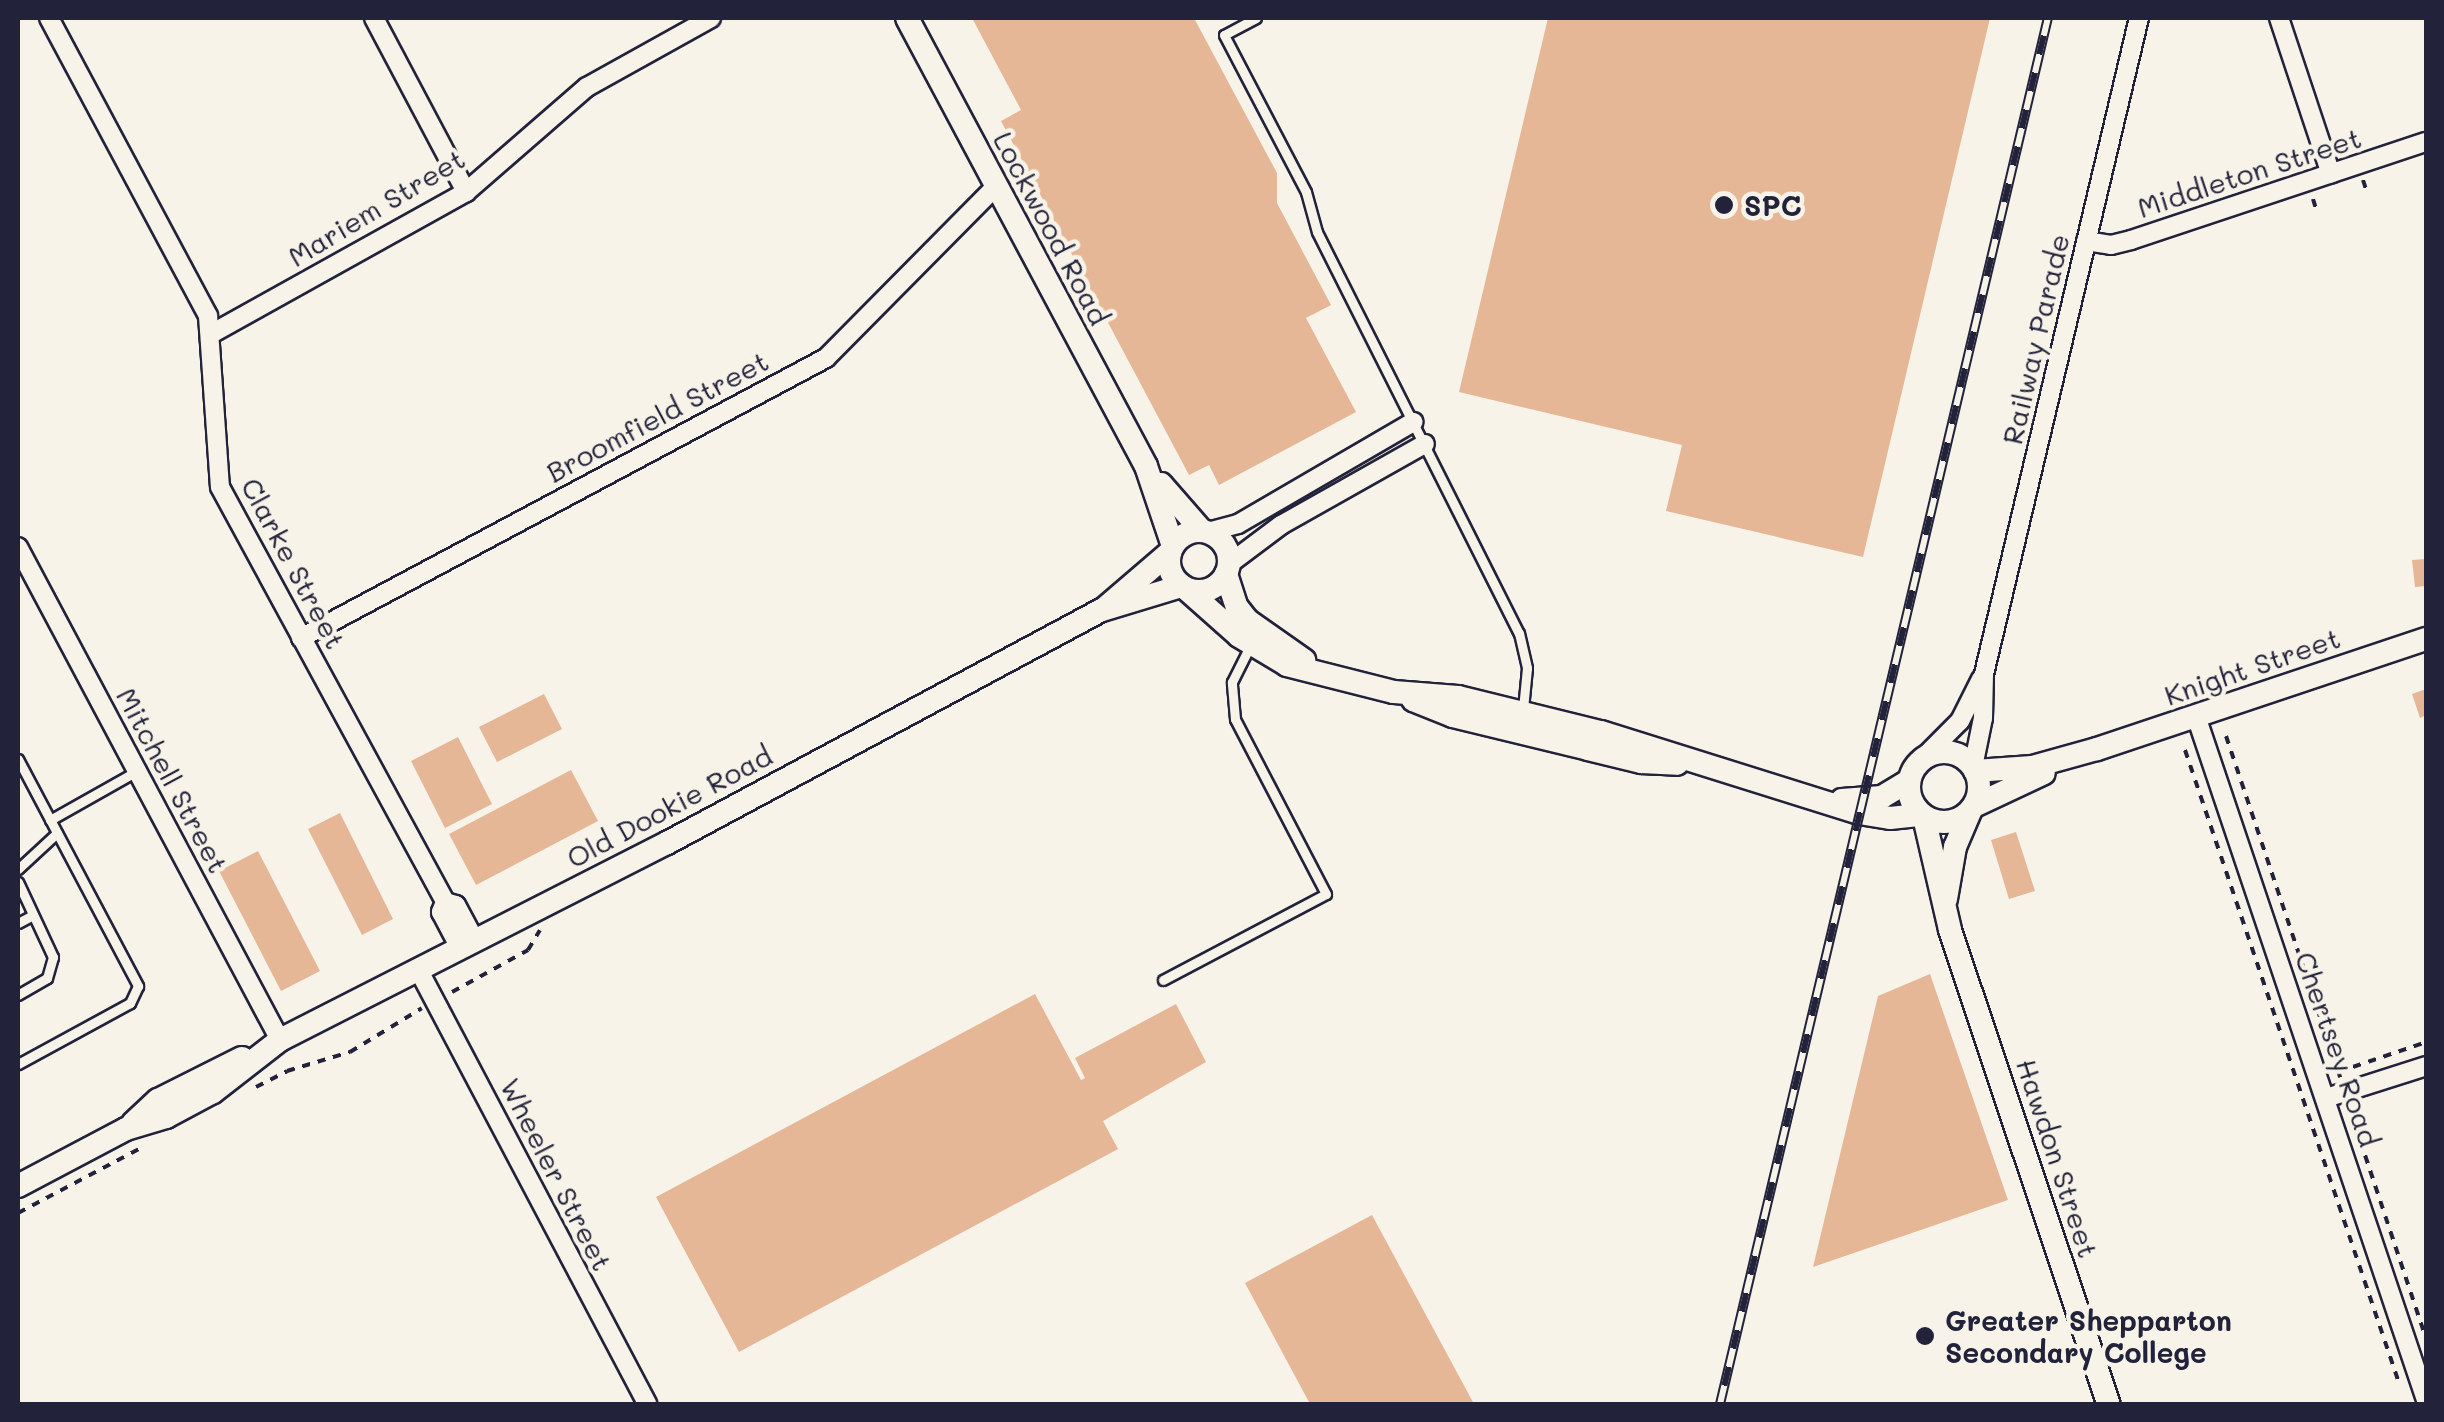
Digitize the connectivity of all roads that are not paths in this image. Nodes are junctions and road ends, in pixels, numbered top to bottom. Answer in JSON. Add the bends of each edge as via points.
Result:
{"nodes":[{"id":1,"x":49,"y":18,"type":"edge"},
{"id":2,"x":374,"y":18,"type":"edge"},
{"id":3,"x":711,"y":18,"type":"edge"},
{"id":4,"x":907,"y":18,"type":"edge"},
{"id":5,"x":1256,"y":18,"type":"edge"},
{"id":6,"x":2139,"y":18,"type":"edge"},
{"id":7,"x":2279,"y":18,"type":"edge"},
{"id":8,"x":2426,"y":142,"type":"edge"},
{"id":9,"x":2331,"y":174,"type":"junction"},
{"id":10,"x":996,"y":186,"type":"junction"},
{"id":11,"x":466,"y":192,"type":"junction"},
{"id":12,"x":2086,"y":242,"type":"junction"},
{"id":13,"x":211,"y":334,"type":"junction"},
{"id":14,"x":1413,"y":422,"type":"junction"},
{"id":15,"x":1424,"y":444,"type":"junction"},
{"id":16,"x":1146,"y":466,"type":"junction"},
{"id":17,"x":1205,"y":532,"type":"junction"},
{"id":18,"x":18,"y":547,"type":"edge"},
{"id":19,"x":1172,"y":549,"type":"junction"},
{"id":20,"x":1228,"y":569,"type":"junction"},
{"id":21,"x":1183,"y":587,"type":"junction"},
{"id":22,"x":1102,"y":610,"type":"junction"},
{"id":23,"x":301,"y":638,"type":"junction"},
{"id":24,"x":2426,"y":639,"type":"edge"},
{"id":25,"x":1252,"y":644,"type":"junction"},
{"id":26,"x":1323,"y":674,"type":"junction"},
{"id":27,"x":1984,"y":674,"type":"junction"},
{"id":28,"x":2196,"y":716,"type":"junction"},
{"id":29,"x":1520,"y":722,"type":"junction"},
{"id":30,"x":2097,"y":750,"type":"junction"},
{"id":31,"x":19,"y":766,"type":"edge"},
{"id":32,"x":1974,"y":769,"type":"junction"},
{"id":33,"x":1914,"y":771,"type":"junction"},
{"id":34,"x":137,"y":772,"type":"junction"},
{"id":35,"x":1814,"y":797,"type":"junction"},
{"id":36,"x":1972,"y":809,"type":"junction"},
{"id":37,"x":1922,"y":816,"type":"junction"},
{"id":38,"x":50,"y":820,"type":"junction"},
{"id":39,"x":57,"y":833,"type":"junction"},
{"id":40,"x":18,"y":869,"type":"edge"},
{"id":41,"x":18,"y":882,"type":"edge"},
{"id":42,"x":33,"y":915,"type":"junction"},
{"id":43,"x":18,"y":923,"type":"edge"},
{"id":44,"x":1950,"y":930,"type":"junction"},
{"id":45,"x":467,"y":944,"type":"junction"},
{"id":46,"x":418,"y":969,"type":"junction"},
{"id":47,"x":1163,"y":980,"type":"dead end"},
{"id":48,"x":18,"y":996,"type":"edge"},
{"id":49,"x":270,"y":1045,"type":"junction"},
{"id":50,"x":18,"y":1064,"type":"edge"},
{"id":51,"x":2426,"y":1066,"type":"edge"},
{"id":52,"x":2335,"y":1095,"type":"junction"},
{"id":53,"x":18,"y":1186,"type":"edge"},
{"id":54,"x":2426,"y":1400,"type":"edge"},
{"id":55,"x":647,"y":1404,"type":"edge"},
{"id":56,"x":2109,"y":1404,"type":"edge"}],
"edges":[{"from":1,"to":13,"type":"street","name":"Clarke Street","via":[[208,316]]},
{"from":2,"to":11,"type":"street"},
{"from":3,"to":11,"type":"street","name":"Mariem Street","via":[[586,88]]},
{"from":4,"to":10,"type":"street","name":"Lockwood Road"},
{"from":5,"to":14,"type":"lane","via":[[1224,35]]},
{"from":6,"to":12,"type":"street","name":"Railway Parade"},
{"from":7,"to":9,"type":"street"},
{"from":8,"to":9,"type":"street","name":"Middleton Street"},
{"from":9,"to":12,"type":"street","name":"Middleton Street","via":[[2131,240]]},
{"from":10,"to":16,"type":"street","name":"Lockwood Road"},
{"from":10,"to":23,"type":"street","name":"Broomfield Street","via":[[826,358]]},
{"from":11,"to":13,"type":"street","name":"Mariem Street"},
{"from":12,"to":27,"type":"street","name":"Railway Parade"},
{"from":13,"to":23,"type":"street","name":"Clarke Street","via":[[220,487]]},
{"from":14,"to":15,"type":"lane"},
{"from":14,"to":17,"type":"street","via":[[1238,524]]},
{"from":15,"to":20,"type":"street","via":[[1281,525]]},
{"from":15,"to":29,"type":"lane","via":[[1518,633],[1527,668]]},
{"from":16,"to":17,"type":"street","name":"Lockwood Road"},
{"from":16,"to":19,"type":"street","name":"Lockwood Road"},
{"from":17,"to":19,"type":"street","via":[[1188,533]]},
{"from":17,"to":20,"type":"street","via":[[1224,545]]},
{"from":18,"to":34,"type":"street","name":"Mitchell Street"},
{"from":19,"to":21,"type":"street","via":[[1171,574]]},
{"from":19,"to":22,"type":"street","name":"Old Dookie Road"},
{"from":20,"to":21,"type":"street","via":[[1204,591]]},
{"from":20,"to":26,"type":"street","via":[[1247,620]]},
{"from":21,"to":22,"type":"street","name":"Old Dookie Road"},
{"from":21,"to":25,"type":"street"},
{"from":22,"to":45,"type":"street","name":"Old Dookie Road"},
{"from":23,"to":45,"type":"street","name":"Clarke Street","via":[[445,902],[456,905]]},
{"from":24,"to":28,"type":"street","name":"Knight Street"},
{"from":25,"to":26,"type":"street","via":[[1288,665]]},
{"from":25,"to":47,"type":"lane","via":[[1232,682],[1235,719],[1326,894]]},
{"from":26,"to":29,"type":"street","via":[[1453,716]]},
{"from":27,"to":32,"type":"street","name":"Railway Parade"},
{"from":27,"to":33,"type":"street","name":"Railway Parade","via":[[1960,721]]},
{"from":28,"to":30,"type":"street","name":"Knight Street"},
{"from":28,"to":52,"type":"street","name":"Chertsey Road"},
{"from":29,"to":35,"type":"street","via":[[1594,740],[1640,762],[1696,765]]},
{"from":30,"to":32,"type":"street","name":"Knight Street","via":[[2032,767]]},
{"from":30,"to":36,"type":"street","name":"Knight Street"},
{"from":31,"to":38,"type":"lane"},
{"from":32,"to":33,"type":"street","via":[[1947,752]]},
{"from":32,"to":36,"type":"street","via":[[1979,788]]},
{"from":33,"to":35,"type":"street","via":[[1882,797]]},
{"from":33,"to":37,"type":"street","via":[[1910,800]]},
{"from":34,"to":38,"type":"lane"},
{"from":34,"to":49,"type":"street","name":"Mitchell Street"},
{"from":35,"to":37,"type":"street","via":[[1875,815]]},
{"from":36,"to":37,"type":"street","via":[[1953,822]]},
{"from":36,"to":44,"type":"street","name":"Hawdon Street","via":[[1949,874]]},
{"from":37,"to":44,"type":"street","name":"Hawdon Street"},
{"from":38,"to":39,"type":"lane"},
{"from":39,"to":40,"type":"lane"},
{"from":39,"to":50,"type":"lane","via":[[138,986],[130,1003]]},
{"from":41,"to":42,"type":"lane"},
{"from":42,"to":43,"type":"lane"},
{"from":42,"to":48,"type":"lane","via":[[54,957],[53,969]]},
{"from":44,"to":56,"type":"street","name":"Hawdon Street"},
{"from":45,"to":46,"type":"street","name":"Old Dookie Road"},
{"from":46,"to":49,"type":"street","name":"Old Dookie Road"},
{"from":46,"to":55,"type":"street","name":"Wheeler Street"},
{"from":49,"to":53,"type":"street","name":"Old Dookie Road","via":[[158,1100],[126,1129]]},
{"from":51,"to":52,"type":"street"},
{"from":52,"to":54,"type":"street","name":"Chertsey Road"}]}
